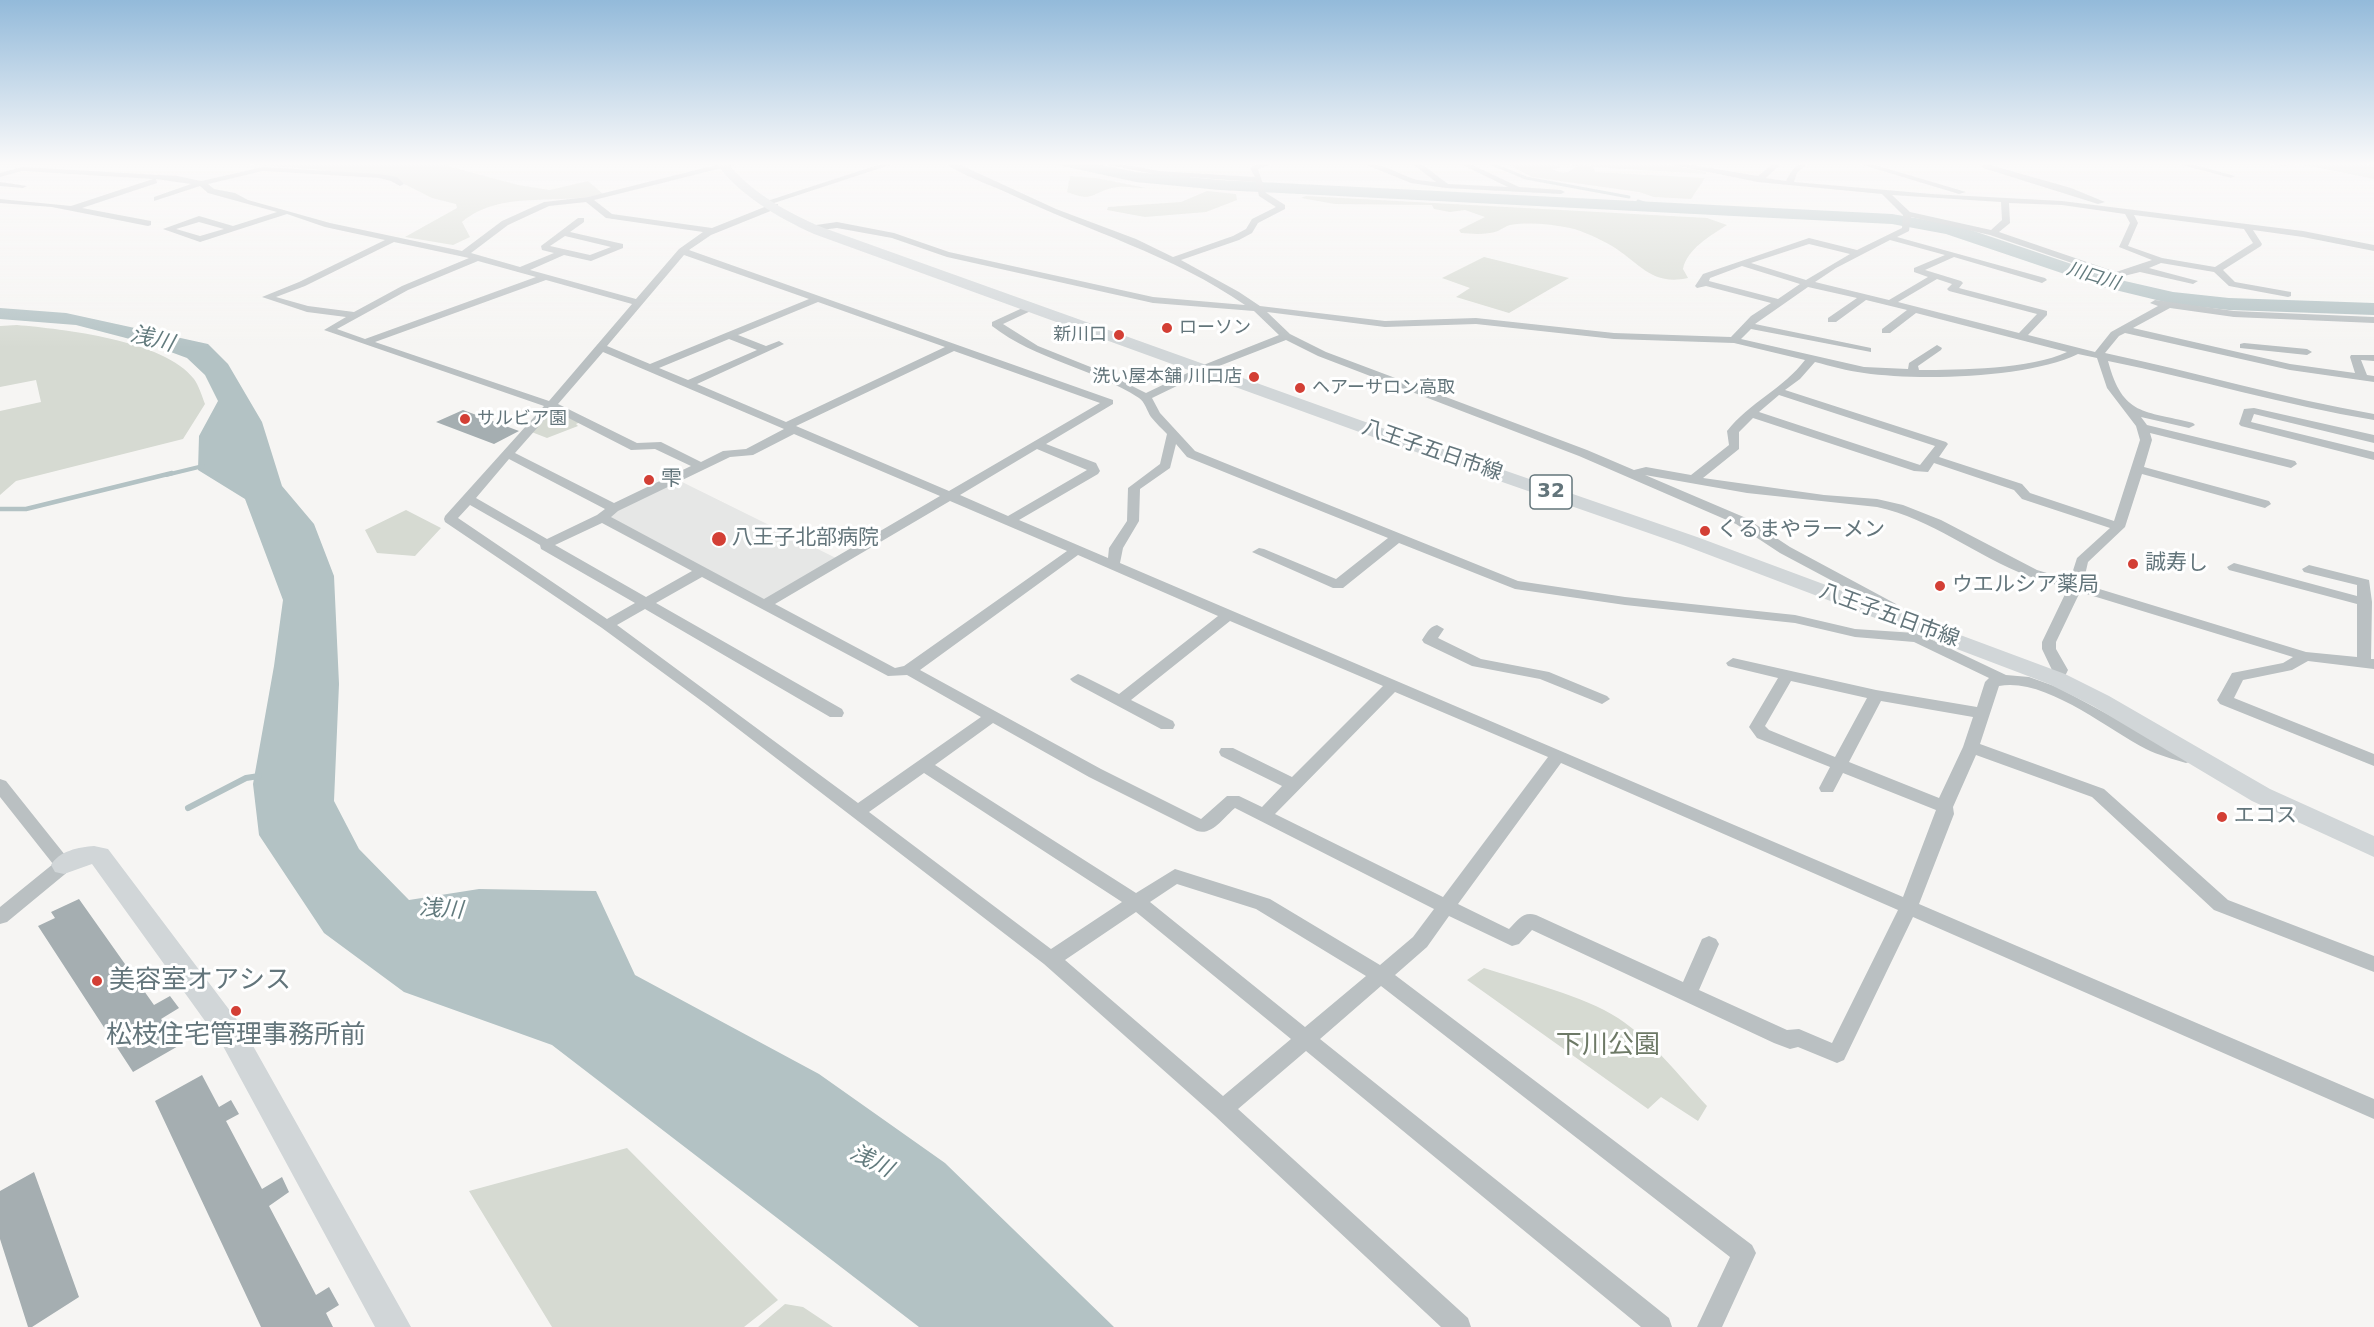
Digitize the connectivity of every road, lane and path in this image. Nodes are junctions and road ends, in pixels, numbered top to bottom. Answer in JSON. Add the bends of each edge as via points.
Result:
{"nodes":[{"id":1,"x":183,"y":224,"type":"edge"},
{"id":2,"x":216,"y":224,"type":"edge"},
{"id":3,"x":250,"y":224,"type":"edge"},
{"id":4,"x":325,"y":224,"type":"edge"},
{"id":5,"x":504,"y":224,"type":"edge"},
{"id":6,"x":575,"y":224,"type":"edge"},
{"id":7,"x":663,"y":224,"type":"edge"},
{"id":8,"x":728,"y":224,"type":"edge"},
{"id":9,"x":805,"y":224,"type":"edge"},
{"id":10,"x":1088,"y":224,"type":"edge"},
{"id":11,"x":1253,"y":224,"type":"edge"},
{"id":12,"x":1906,"y":224,"type":"edge"},
{"id":13,"x":1951,"y":224,"type":"edge"},
{"id":14,"x":2006,"y":224,"type":"edge"},
{"id":15,"x":2134,"y":224,"type":"edge"},
{"id":16,"x":2224,"y":224,"type":"edge"},
{"id":17,"x":2247,"y":227,"type":"junction"},
{"id":18,"x":812,"y":228,"type":"junction"},
{"id":19,"x":234,"y":229,"type":"junction"},
{"id":20,"x":712,"y":231,"type":"junction"},
{"id":21,"x":564,"y":232,"type":"junction"},
{"id":22,"x":1992,"y":233,"type":"junction"},
{"id":23,"x":1888,"y":237,"type":"junction"},
{"id":24,"x":394,"y":238,"type":"junction"},
{"id":25,"x":2374,"y":248,"type":"edge"},
{"id":26,"x":682,"y":251,"type":"junction"},
{"id":27,"x":563,"y":252,"type":"junction"},
{"id":28,"x":1856,"y":253,"type":"junction"},
{"id":29,"x":464,"y":254,"type":"junction"},
{"id":30,"x":1954,"y":254,"type":"junction"},
{"id":31,"x":477,"y":258,"type":"junction"},
{"id":32,"x":1173,"y":260,"type":"junction"},
{"id":33,"x":2160,"y":260,"type":"junction"},
{"id":34,"x":1741,"y":263,"type":"junction"},
{"id":35,"x":2140,"y":269,"type":"junction"},
{"id":36,"x":521,"y":270,"type":"junction"},
{"id":37,"x":2217,"y":270,"type":"junction"},
{"id":38,"x":1936,"y":276,"type":"junction"},
{"id":39,"x":545,"y":277,"type":"junction"},
{"id":40,"x":2042,"y":280,"type":"dead end"},
{"id":41,"x":2193,"y":281,"type":"dead end"},
{"id":42,"x":1809,"y":284,"type":"junction"},
{"id":43,"x":2288,"y":294,"type":"dead end"},
{"id":44,"x":1863,"y":298,"type":"junction"},
{"id":45,"x":818,"y":299,"type":"junction"},
{"id":46,"x":1780,"y":302,"type":"junction"},
{"id":47,"x":638,"y":303,"type":"junction"},
{"id":48,"x":1890,"y":303,"type":"junction"},
{"id":49,"x":2155,"y":303,"type":"dead end"},
{"id":50,"x":2168,"y":305,"type":"junction"},
{"id":51,"x":1032,"y":307,"type":"junction"},
{"id":52,"x":1915,"y":309,"type":"junction"},
{"id":53,"x":1258,"y":310,"type":"junction"},
{"id":54,"x":355,"y":315,"type":"junction"},
{"id":55,"x":1832,"y":320,"type":"dead end"},
{"id":56,"x":2257,"y":320,"type":"junction"},
{"id":57,"x":2374,"y":320,"type":"edge"},
{"id":58,"x":1748,"y":325,"type":"junction"},
{"id":59,"x":2122,"y":329,"type":"junction"},
{"id":60,"x":2374,"y":330,"type":"edge"},
{"id":61,"x":1886,"y":331,"type":"dead end"},
{"id":62,"x":729,"y":335,"type":"junction"},
{"id":63,"x":1286,"y":336,"type":"junction"},
{"id":64,"x":2022,"y":336,"type":"junction"},
{"id":65,"x":1734,"y":340,"type":"junction"},
{"id":66,"x":365,"y":342,"type":"junction"},
{"id":67,"x":779,"y":344,"type":"dead end"},
{"id":68,"x":2244,"y":346,"type":"dead end"},
{"id":69,"x":601,"y":347,"type":"junction"},
{"id":70,"x":954,"y":347,"type":"junction"},
{"id":71,"x":1937,"y":348,"type":"dead end"},
{"id":72,"x":2280,"y":349,"type":"junction"},
{"id":73,"x":766,"y":350,"type":"junction"},
{"id":74,"x":1867,"y":350,"type":"dead end"},
{"id":75,"x":2078,"y":351,"type":"junction"},
{"id":76,"x":2307,"y":351,"type":"dead end"},
{"id":77,"x":2100,"y":356,"type":"junction"},
{"id":78,"x":1812,"y":358,"type":"junction"},
{"id":79,"x":2374,"y":358,"type":"edge"},
{"id":80,"x":649,"y":368,"type":"junction"},
{"id":81,"x":1204,"y":369,"type":"junction"},
{"id":82,"x":2300,"y":369,"type":"junction"},
{"id":83,"x":1914,"y":373,"type":"junction"},
{"id":84,"x":2362,"y":377,"type":"junction"},
{"id":85,"x":2374,"y":379,"type":"edge"},
{"id":86,"x":688,"y":384,"type":"junction"},
{"id":87,"x":1777,"y":391,"type":"junction"},
{"id":88,"x":1146,"y":397,"type":"junction"},
{"id":89,"x":551,"y":405,"type":"junction"},
{"id":90,"x":2131,"y":411,"type":"junction"},
{"id":91,"x":1750,"y":413,"type":"junction"},
{"id":92,"x":2374,"y":417,"type":"edge"},
{"id":93,"x":2189,"y":425,"type":"dead end"},
{"id":94,"x":790,"y":428,"type":"junction"},
{"id":95,"x":2144,"y":428,"type":"junction"},
{"id":96,"x":1173,"y":434,"type":"junction"},
{"id":97,"x":2374,"y":439,"type":"edge"},
{"id":98,"x":1037,"y":445,"type":"junction"},
{"id":99,"x":508,"y":454,"type":"junction"},
{"id":100,"x":2374,"y":456,"type":"edge"},
{"id":101,"x":2273,"y":457,"type":"junction"},
{"id":102,"x":1933,"y":459,"type":"junction"},
{"id":103,"x":2291,"y":464,"type":"dead end"},
{"id":104,"x":702,"y":466,"type":"junction"},
{"id":105,"x":2137,"y":469,"type":"junction"},
{"id":106,"x":2272,"y":473,"type":"dead end"},
{"id":107,"x":1635,"y":474,"type":"junction"},
{"id":108,"x":1694,"y":479,"type":"junction"},
{"id":109,"x":950,"y":496,"type":"junction"},
{"id":110,"x":469,"y":499,"type":"junction"},
{"id":111,"x":2265,"y":504,"type":"dead end"},
{"id":112,"x":614,"y":508,"type":"junction"},
{"id":113,"x":602,"y":518,"type":"junction"},
{"id":114,"x":1009,"y":521,"type":"junction"},
{"id":115,"x":2120,"y":527,"type":"junction"},
{"id":116,"x":1397,"y":538,"type":"junction"},
{"id":117,"x":547,"y":544,"type":"junction"},
{"id":118,"x":1077,"y":550,"type":"junction"},
{"id":119,"x":1259,"y":552,"type":"dead end"},
{"id":120,"x":1113,"y":566,"type":"junction"},
{"id":121,"x":2234,"y":567,"type":"dead end"},
{"id":122,"x":2309,"y":569,"type":"dead end"},
{"id":123,"x":701,"y":572,"type":"junction"},
{"id":124,"x":2076,"y":586,"type":"junction"},
{"id":125,"x":644,"y":605,"type":"junction"},
{"id":126,"x":764,"y":605,"type":"junction"},
{"id":127,"x":2368,"y":609,"type":"edge"},
{"id":128,"x":1228,"y":615,"type":"junction"},
{"id":129,"x":1896,"y":618,"type":"junction"},
{"id":130,"x":607,"y":625,"type":"junction"},
{"id":131,"x":1437,"y":629,"type":"dead end"},
{"id":132,"x":1924,"y":634,"type":"junction"},
{"id":133,"x":2305,"y":656,"type":"junction"},
{"id":134,"x":1733,"y":663,"type":"dead end"},
{"id":135,"x":2369,"y":664,"type":"edge"},
{"id":136,"x":909,"y":670,"type":"junction"},
{"id":137,"x":1787,"y":675,"type":"junction"},
{"id":138,"x":2001,"y":678,"type":"junction"},
{"id":139,"x":1078,"y":679,"type":"dead end"},
{"id":140,"x":2057,"y":679,"type":"junction"},
{"id":141,"x":1393,"y":685,"type":"junction"},
{"id":142,"x":1876,"y":695,"type":"junction"},
{"id":143,"x":1602,"y":699,"type":"dead end"},
{"id":144,"x":1121,"y":700,"type":"junction"},
{"id":145,"x":836,"y":713,"type":"dead end"},
{"id":146,"x":1981,"y":713,"type":"junction"},
{"id":147,"x":993,"y":716,"type":"junction"},
{"id":148,"x":1167,"y":725,"type":"dead end"},
{"id":149,"x":1971,"y":747,"type":"junction"},
{"id":150,"x":1227,"y":752,"type":"dead end"},
{"id":151,"x":1558,"y":755,"type":"junction"},
{"id":152,"x":2374,"y":760,"type":"edge"},
{"id":153,"x":2201,"y":761,"type":"junction"},
{"id":154,"x":924,"y":765,"type":"junction"},
{"id":155,"x":1841,"y":765,"type":"junction"},
{"id":156,"x":0,"y":785,"type":"edge"},
{"id":157,"x":1294,"y":785,"type":"junction"},
{"id":158,"x":1827,"y":788,"type":"dead end"},
{"id":159,"x":1944,"y":807,"type":"junction"},
{"id":160,"x":858,"y":811,"type":"junction"},
{"id":161,"x":1264,"y":815,"type":"junction"},
{"id":162,"x":2374,"y":847,"type":"edge"},
{"id":163,"x":64,"y":865,"type":"junction"},
{"id":164,"x":1137,"y":902,"type":"junction"},
{"id":165,"x":1446,"y":907,"type":"junction"},
{"id":166,"x":1908,"y":908,"type":"junction"},
{"id":167,"x":0,"y":917,"type":"edge"},
{"id":168,"x":1709,"y":944,"type":"dead end"},
{"id":169,"x":1051,"y":959,"type":"junction"},
{"id":170,"x":2374,"y":964,"type":"edge"},
{"id":171,"x":1382,"y":976,"type":"junction"},
{"id":172,"x":1688,"y":993,"type":"junction"},
{"id":173,"x":1308,"y":1039,"type":"junction"},
{"id":174,"x":1223,"y":1109,"type":"junction"},
{"id":175,"x":2374,"y":1109,"type":"edge"},
{"id":176,"x":394,"y":1327,"type":"edge"},
{"id":177,"x":1458,"y":1327,"type":"edge"},
{"id":178,"x":1660,"y":1327,"type":"edge"},
{"id":179,"x":1709,"y":1327,"type":"edge"}],
"edges":[{"from":1,"to":19,"type":"street","via":[[166,229],[200,239]]},
{"from":2,"to":19,"type":"street"},
{"from":3,"to":19,"type":"street"},
{"from":4,"to":24,"type":"street"},
{"from":5,"to":29,"type":"street"},
{"from":6,"to":21,"type":"street"},
{"from":7,"to":20,"type":"street"},
{"from":8,"to":20,"type":"street"},
{"from":9,"to":18,"type":"main road","name":"八王子五日市線","number":"32"},
{"from":10,"to":32,"type":"street"},
{"from":11,"to":32,"type":"street","via":[[1236,238]]},
{"from":12,"to":23,"type":"street","via":[[1906,229]]},
{"from":13,"to":22,"type":"street"},
{"from":14,"to":22,"type":"street"},
{"from":15,"to":33,"type":"street","via":[[2123,247]]},
{"from":16,"to":17,"type":"street"},
{"from":17,"to":25,"type":"street"},
{"from":17,"to":37,"type":"street","via":[[2258,244]]},
{"from":18,"to":51,"type":"main road","name":"八王子五日市線","number":"32"},
{"from":18,"to":53,"type":"street","via":[[837,225],[894,236],[948,254],[1153,300]]},
{"from":20,"to":26,"type":"street"},
{"from":21,"to":27,"type":"street","via":[[545,246]]},
{"from":21,"to":27,"type":"street","via":[[621,245],[591,258]]},
{"from":22,"to":35,"type":"street","via":[[2116,275]]},
{"from":23,"to":28,"type":"street"},
{"from":23,"to":30,"type":"street"},
{"from":24,"to":29,"type":"street"},
{"from":24,"to":54,"type":"street","via":[[267,297],[307,309]]},
{"from":26,"to":45,"type":"street"},
{"from":26,"to":47,"type":"street"},
{"from":27,"to":36,"type":"street"},
{"from":28,"to":34,"type":"street","via":[[1809,241]]},
{"from":28,"to":42,"type":"street"},
{"from":29,"to":31,"type":"street"},
{"from":30,"to":38,"type":"street","via":[[1917,270]]},
{"from":30,"to":40,"type":"street"},
{"from":31,"to":36,"type":"street"},
{"from":31,"to":54,"type":"street","via":[[405,288]]},
{"from":32,"to":53,"type":"street"},
{"from":33,"to":35,"type":"street"},
{"from":33,"to":37,"type":"street"},
{"from":34,"to":42,"type":"street"},
{"from":34,"to":46,"type":"street","via":[[1706,276],[1702,285]]},
{"from":35,"to":41,"type":"street"},
{"from":36,"to":39,"type":"street"},
{"from":37,"to":43,"type":"street","via":[[2232,284]]},
{"from":38,"to":48,"type":"street"},
{"from":38,"to":64,"type":"street","via":[[1958,283],[1952,289],[2044,313]]},
{"from":39,"to":47,"type":"street"},
{"from":39,"to":66,"type":"street"},
{"from":42,"to":44,"type":"street"},
{"from":42,"to":46,"type":"street"},
{"from":44,"to":48,"type":"street"},
{"from":44,"to":55,"type":"street"},
{"from":45,"to":62,"type":"street"},
{"from":45,"to":70,"type":"street"},
{"from":46,"to":58,"type":"street"},
{"from":47,"to":69,"type":"street"},
{"from":48,"to":52,"type":"street"},
{"from":49,"to":50,"type":"street"},
{"from":50,"to":56,"type":"street"},
{"from":50,"to":59,"type":"street"},
{"from":51,"to":81,"type":"main road","name":"八王子五日市線","number":"32"},
{"from":51,"to":88,"type":"street","via":[[996,324],[1034,348]]},
{"from":52,"to":61,"type":"street"},
{"from":52,"to":64,"type":"street"},
{"from":53,"to":63,"type":"street"},
{"from":53,"to":65,"type":"street","via":[[1385,324],[1476,321],[1614,336]]},
{"from":54,"to":66,"type":"street","via":[[329,330]]},
{"from":56,"to":57,"type":"street"},
{"from":56,"to":60,"type":"street","via":[[2270,326]]},
{"from":58,"to":65,"type":"street"},
{"from":58,"to":74,"type":"street"},
{"from":59,"to":77,"type":"street"},
{"from":59,"to":82,"type":"street"},
{"from":62,"to":73,"type":"street"},
{"from":62,"to":80,"type":"street"},
{"from":63,"to":81,"type":"street"},
{"from":63,"to":107,"type":"street","via":[[1322,354]]},
{"from":64,"to":75,"type":"street"},
{"from":65,"to":78,"type":"street"},
{"from":66,"to":89,"type":"street"},
{"from":67,"to":73,"type":"street"},
{"from":68,"to":72,"type":"street"},
{"from":69,"to":80,"type":"street"},
{"from":69,"to":89,"type":"street"},
{"from":70,"to":94,"type":"street"},
{"from":70,"to":98,"type":"street","via":[[1109,402]]},
{"from":71,"to":83,"type":"street","via":[[1913,365]]},
{"from":72,"to":76,"type":"street"},
{"from":72,"to":82,"type":"street"},
{"from":73,"to":86,"type":"street"},
{"from":75,"to":77,"type":"street"},
{"from":75,"to":83,"type":"street","via":[[2010,368]]},
{"from":77,"to":90,"type":"street","via":[[2116,395]]},
{"from":77,"to":92,"type":"street","via":[[2190,374],[2317,408]]},
{"from":78,"to":83,"type":"street","via":[[1864,370]]},
{"from":78,"to":87,"type":"street","via":[[1791,382]]},
{"from":79,"to":84,"type":"street","via":[[2355,357]]},
{"from":80,"to":86,"type":"street"},
{"from":81,"to":88,"type":"street"},
{"from":81,"to":129,"type":"main road","name":"八王子五日市線","number":"32"},
{"from":82,"to":84,"type":"street"},
{"from":84,"to":85,"type":"street"},
{"from":86,"to":94,"type":"street"},
{"from":87,"to":91,"type":"street"},
{"from":87,"to":102,"type":"street","via":[[1942,444]]},
{"from":88,"to":96,"type":"street"},
{"from":89,"to":99,"type":"street"},
{"from":89,"to":104,"type":"street","via":[[635,447],[657,445]]},
{"from":90,"to":93,"type":"street"},
{"from":90,"to":95,"type":"street"},
{"from":91,"to":102,"type":"street","via":[[1918,468],[1924,469]]},
{"from":91,"to":108,"type":"street","via":[[1733,431],[1735,446]]},
{"from":94,"to":104,"type":"street","via":[[749,452],[727,454]]},
{"from":94,"to":109,"type":"street"},
{"from":95,"to":101,"type":"street"},
{"from":95,"to":105,"type":"street","via":[[2146,440]]},
{"from":96,"to":116,"type":"street","via":[[1191,454]]},
{"from":96,"to":120,"type":"street","via":[[1166,465],[1134,488],[1133,521],[1116,548]]},
{"from":97,"to":100,"type":"street","via":[[2254,411],[2248,411],[2245,424]]},
{"from":98,"to":109,"type":"street"},
{"from":98,"to":114,"type":"street","via":[[1092,466],[1094,471]]},
{"from":99,"to":110,"type":"street"},
{"from":99,"to":112,"type":"street"},
{"from":101,"to":103,"type":"street"},
{"from":101,"to":106,"type":"street"},
{"from":102,"to":115,"type":"street","via":[[2018,486],[2026,496]]},
{"from":104,"to":112,"type":"street"},
{"from":105,"to":111,"type":"street"},
{"from":105,"to":115,"type":"street"},
{"from":107,"to":108,"type":"street","via":[[1646,471]]},
{"from":107,"to":129,"type":"street","via":[[1741,521],[1794,556],[1891,607]]},
{"from":108,"to":124,"type":"street","via":[[1899,508],[2032,573]]},
{"from":109,"to":114,"type":"street"},
{"from":109,"to":126,"type":"street"},
{"from":110,"to":117,"type":"street"},
{"from":110,"to":130,"type":"street","via":[[450,519]]},
{"from":112,"to":113,"type":"street"},
{"from":113,"to":117,"type":"street"},
{"from":113,"to":123,"type":"street"},
{"from":114,"to":118,"type":"street"},
{"from":115,"to":124,"type":"street","via":[[2085,557]]},
{"from":116,"to":119,"type":"street","via":[[1338,585]]},
{"from":116,"to":132,"type":"street","via":[[1515,585],[1795,619],[1855,633]]},
{"from":117,"to":125,"type":"street"},
{"from":118,"to":120,"type":"street"},
{"from":118,"to":136,"type":"street"},
{"from":120,"to":128,"type":"street"},
{"from":121,"to":127,"type":"street"},
{"from":122,"to":127,"type":"street","via":[[2364,583]]},
{"from":123,"to":125,"type":"street"},
{"from":123,"to":126,"type":"street"},
{"from":124,"to":133,"type":"street"},
{"from":124,"to":140,"type":"street","via":[[2049,642],[2060,670]]},
{"from":125,"to":130,"type":"street"},
{"from":125,"to":145,"type":"street"},
{"from":126,"to":136,"type":"street","via":[[893,673]]},
{"from":127,"to":135,"type":"street"},
{"from":128,"to":141,"type":"street"},
{"from":128,"to":144,"type":"street"},
{"from":129,"to":132,"type":"main road","name":"八王子五日市線","number":"32"},
{"from":130,"to":160,"type":"street"},
{"from":131,"to":143,"type":"street","via":[[1429,640],[1477,663],[1544,675]]},
{"from":132,"to":138,"type":"street"},
{"from":132,"to":140,"type":"main road","name":"八王子五日市線","number":"32"},
{"from":133,"to":135,"type":"street"},
{"from":133,"to":152,"type":"street","via":[[2287,667],[2237,676],[2225,700]]},
{"from":134,"to":137,"type":"street"},
{"from":136,"to":147,"type":"street"},
{"from":137,"to":142,"type":"street"},
{"from":137,"to":155,"type":"street","via":[[1757,727],[1763,734]]},
{"from":138,"to":146,"type":"street","via":[[1993,682]]},
{"from":138,"to":153,"type":"street","via":[[2034,683],[2157,747]]},
{"from":139,"to":144,"type":"street"},
{"from":140,"to":153,"type":"main road","name":"八王子五日市線","number":"32"},
{"from":141,"to":151,"type":"street"},
{"from":141,"to":157,"type":"street"},
{"from":142,"to":146,"type":"street"},
{"from":142,"to":155,"type":"street"},
{"from":144,"to":148,"type":"street"},
{"from":146,"to":149,"type":"street"},
{"from":147,"to":154,"type":"street"},
{"from":147,"to":161,"type":"street","via":[[1203,828],[1233,800]]},
{"from":149,"to":159,"type":"street"},
{"from":149,"to":170,"type":"street","via":[[2098,793],[2221,905]]},
{"from":150,"to":157,"type":"street"},
{"from":151,"to":165,"type":"street"},
{"from":151,"to":166,"type":"street"},
{"from":153,"to":162,"type":"main road","name":"八王子五日市線","number":"32","via":[[2285,808]]},
{"from":154,"to":160,"type":"street"},
{"from":154,"to":164,"type":"street"},
{"from":155,"to":158,"type":"street"},
{"from":155,"to":159,"type":"street"},
{"from":156,"to":163,"type":"street"},
{"from":157,"to":161,"type":"street"},
{"from":159,"to":166,"type":"street","via":[[1945,814]]},
{"from":160,"to":169,"type":"street"},
{"from":161,"to":165,"type":"street"},
{"from":163,"to":167,"type":"street"},
{"from":163,"to":176,"type":"street","via":[[88,854],[99,855],[233,1037]]},
{"from":164,"to":169,"type":"street"},
{"from":164,"to":171,"type":"street","via":[[1175,876],[1263,904]]},
{"from":164,"to":173,"type":"street"},
{"from":165,"to":171,"type":"street","via":[[1420,942]]},
{"from":165,"to":172,"type":"street","via":[[1512,939],[1529,920]]},
{"from":166,"to":172,"type":"street","via":[[1837,1054],[1798,1038],[1781,1037]]},
{"from":166,"to":175,"type":"street"},
{"from":168,"to":172,"type":"street"},
{"from":169,"to":174,"type":"street"},
{"from":171,"to":173,"type":"street"},
{"from":171,"to":179,"type":"street","via":[[1744,1253]]},
{"from":173,"to":174,"type":"street"},
{"from":173,"to":178,"type":"street"},
{"from":174,"to":177,"type":"street"}]}
